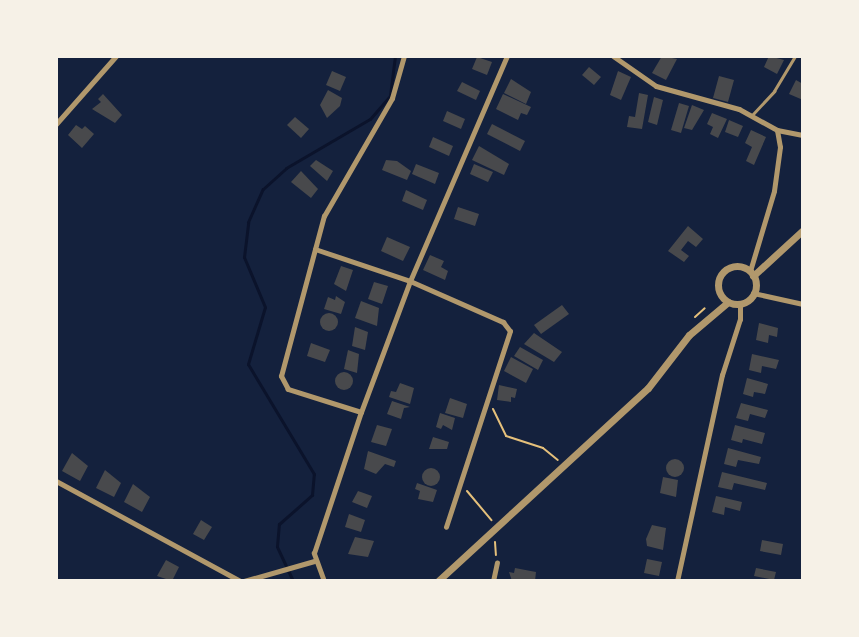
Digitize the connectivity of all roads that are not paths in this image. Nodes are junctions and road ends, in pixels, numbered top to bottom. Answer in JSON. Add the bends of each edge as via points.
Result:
{"nodes":[{"id":1,"x":116,"y":56,"type":"edge"},
{"id":2,"x":404,"y":56,"type":"edge"},
{"id":3,"x":507,"y":56,"type":"edge"},
{"id":4,"x":613,"y":56,"type":"edge"},
{"id":5,"x":795,"y":56,"type":"edge"},
{"id":6,"x":752,"y":115,"type":"junction"},
{"id":7,"x":56,"y":124,"type":"edge"},
{"id":8,"x":777,"y":130,"type":"junction"},
{"id":9,"x":803,"y":135,"type":"edge"},
{"id":10,"x":803,"y":230,"type":"edge"},
{"id":11,"x":315,"y":249,"type":"junction"},
{"id":12,"x":752,"y":274,"type":"junction"},
{"id":13,"x":410,"y":281,"type":"junction"},
{"id":14,"x":753,"y":293,"type":"junction"},
{"id":15,"x":725,"y":299,"type":"junction"},
{"id":16,"x":740,"y":303,"type":"junction"},
{"id":17,"x":803,"y":304,"type":"edge"},
{"id":18,"x":361,"y":412,"type":"junction"},
{"id":19,"x":56,"y":481,"type":"edge"},
{"id":20,"x":446,"y":527,"type":"dead end"},
{"id":21,"x":314,"y":561,"type":"junction"},
{"id":22,"x":497,"y":562,"type":"road end"},
{"id":23,"x":257,"y":579,"type":"edge"},
{"id":24,"x":242,"y":581,"type":"edge"},
{"id":25,"x":324,"y":581,"type":"edge"},
{"id":26,"x":438,"y":581,"type":"edge"},
{"id":27,"x":493,"y":581,"type":"edge"},
{"id":28,"x":677,"y":581,"type":"edge"}],
"edges":[{"from":1,"to":7,"type":"street"},
{"from":2,"to":11,"type":"street","via":[[392,98],[324,216]]},
{"from":3,"to":13,"type":"street"},
{"from":4,"to":6,"type":"street","via":[[666,90]]},
{"from":5,"to":6,"type":"lane"},
{"from":6,"to":8,"type":"street"},
{"from":8,"to":9,"type":"street"},
{"from":8,"to":12,"type":"street","via":[[774,191]]},
{"from":10,"to":12,"type":"street"},
{"from":11,"to":13,"type":"street"},
{"from":11,"to":18,"type":"street","via":[[283,384]]},
{"from":12,"to":14,"type":"street"},
{"from":12,"to":15,"type":"street","via":[[740,266],[724,270],[718,280]]},
{"from":13,"to":18,"type":"street"},
{"from":13,"to":20,"type":"street","via":[[503,322],[510,331]]},
{"from":14,"to":16,"type":"street"},
{"from":14,"to":17,"type":"street"},
{"from":15,"to":16,"type":"street"},
{"from":15,"to":26,"type":"street","via":[[648,388]]},
{"from":16,"to":28,"type":"street"},
{"from":18,"to":21,"type":"street"},
{"from":19,"to":24,"type":"street"},
{"from":21,"to":23,"type":"street"},
{"from":21,"to":25,"type":"street"},
{"from":22,"to":27,"type":"street"},
{"from":23,"to":24,"type":"street"}]}
